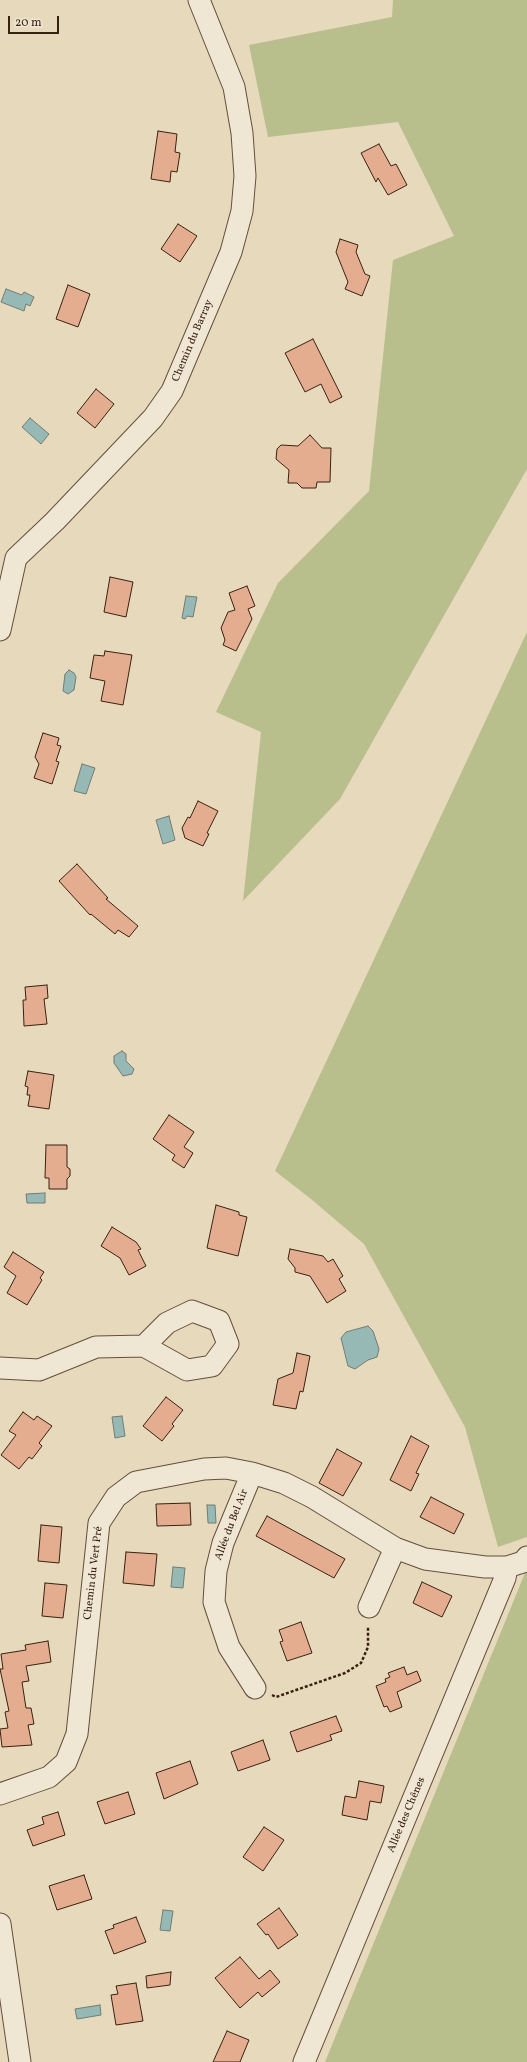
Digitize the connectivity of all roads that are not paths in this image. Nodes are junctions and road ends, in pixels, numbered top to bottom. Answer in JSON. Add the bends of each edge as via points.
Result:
{"nodes":[{"id":1,"x":199,"y":0,"type":"edge"},
{"id":2,"x":8,"y":556,"type":"edge"},
{"id":3,"x":0,"y":630,"type":"edge"},
{"id":4,"x":144,"y":1346,"type":"dead end"},
{"id":5,"x":0,"y":1368,"type":"edge"},
{"id":6,"x":252,"y":1473,"type":"junction"},
{"id":7,"x":395,"y":1548,"type":"junction"},
{"id":8,"x":527,"y":1557,"type":"edge"},
{"id":9,"x":507,"y":1567,"type":"junction"},
{"id":10,"x":369,"y":1607,"type":"road end"},
{"id":11,"x":255,"y":1688,"type":"road end"},
{"id":12,"x":0,"y":1794,"type":"edge"},
{"id":13,"x":0,"y":1924,"type":"edge"},
{"id":14,"x":20,"y":2062,"type":"edge"},
{"id":15,"x":304,"y":2062,"type":"edge"}],
"edges":[{"from":1,"to":2,"type":"street","name":"Chemin du Barray","via":[[234,87],[242,133],[245,176],[242,211],[231,252],[172,391],[153,418],[56,521]]},
{"from":2,"to":3,"type":"street","name":"Chemin du Barray"},
{"from":4,"to":5,"type":"street","via":[[96,1346],[39,1370]]},
{"from":6,"to":7,"type":"street","name":"Chemin du Vert Pré","via":[[284,1483],[312,1497]]},
{"from":6,"to":11,"type":"street","name":"Allée du Bel Air","via":[[223,1543],[216,1571],[214,1602],[229,1647]]},
{"from":6,"to":12,"type":"street","name":"Chemin du Vert Pré","via":[[226,1468],[204,1469],[136,1482],[116,1497],[99,1523],[77,1734],[66,1762],[49,1777]]},
{"from":7,"to":9,"type":"street","name":"Chemin du Vert Pré","via":[[425,1558],[485,1567]]},
{"from":7,"to":10,"type":"street"},
{"from":8,"to":9,"type":"street","via":[[523,1562]]},
{"from":9,"to":15,"type":"street","name":"Allée des Chênes","via":[[505,1578]]},
{"from":13,"to":14,"type":"street"}]}
